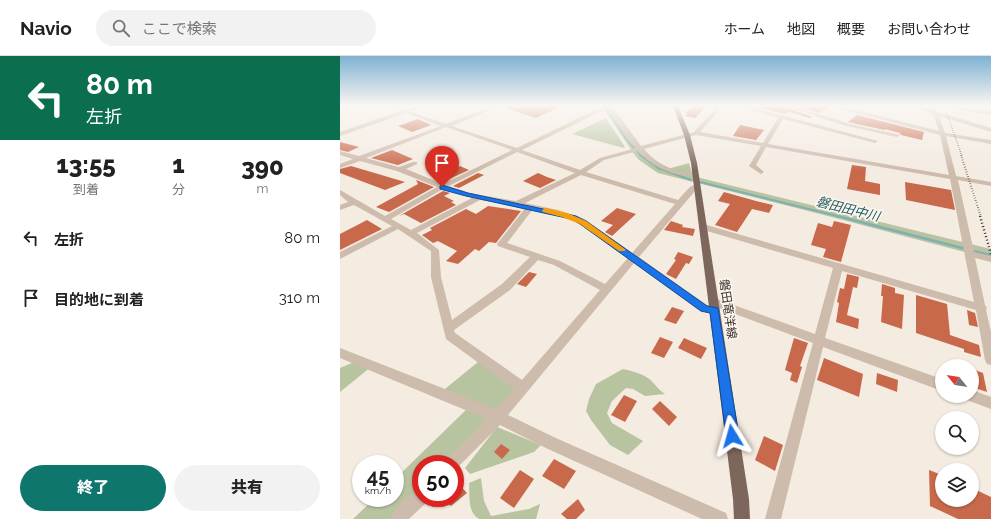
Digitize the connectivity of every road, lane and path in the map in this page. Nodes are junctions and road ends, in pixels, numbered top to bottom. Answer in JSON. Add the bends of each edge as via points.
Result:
{"nodes":[{"id":1,"x":359,"y":128,"type":"edge"},
{"id":2,"x":443,"y":128,"type":"edge"},
{"id":3,"x":452,"y":128,"type":"edge"},
{"id":4,"x":564,"y":128,"type":"edge"},
{"id":5,"x":619,"y":128,"type":"edge"},
{"id":6,"x":687,"y":128,"type":"edge"},
{"id":7,"x":698,"y":128,"type":"edge"},
{"id":8,"x":775,"y":128,"type":"edge"},
{"id":9,"x":821,"y":128,"type":"edge"},
{"id":10,"x":862,"y":128,"type":"edge"},
{"id":11,"x":874,"y":128,"type":"edge"},
{"id":12,"x":917,"y":128,"type":"edge"},
{"id":13,"x":941,"y":128,"type":"edge"},
{"id":14,"x":872,"y":130,"type":"junction"},
{"id":15,"x":340,"y":134,"type":"edge"},
{"id":16,"x":691,"y":134,"type":"junction"},
{"id":17,"x":943,"y":134,"type":"junction"},
{"id":18,"x":897,"y":135,"type":"dead end"},
{"id":19,"x":875,"y":141,"type":"dead end"},
{"id":20,"x":991,"y":142,"type":"edge"},
{"id":21,"x":764,"y":145,"type":"junction"},
{"id":22,"x":635,"y":149,"type":"junction"},
{"id":23,"x":518,"y":150,"type":"junction"},
{"id":24,"x":340,"y":153,"type":"edge"},
{"id":25,"x":358,"y":159,"type":"junction"},
{"id":26,"x":415,"y":163,"type":"dead end"},
{"id":27,"x":340,"y":166,"type":"edge"},
{"id":28,"x":400,"y":169,"type":"junction"},
{"id":29,"x":580,"y":172,"type":"junction"},
{"id":30,"x":761,"y":172,"type":"dead end"},
{"id":31,"x":696,"y":174,"type":"junction"},
{"id":32,"x":953,"y":178,"type":"junction"},
{"id":33,"x":991,"y":184,"type":"edge"},
{"id":34,"x":697,"y":186,"type":"junction"},
{"id":35,"x":442,"y":187,"type":"junction"},
{"id":36,"x":340,"y":192,"type":"edge"},
{"id":37,"x":479,"y":197,"type":"junction"},
{"id":38,"x":354,"y":202,"type":"junction"},
{"id":39,"x":679,"y":203,"type":"junction"},
{"id":40,"x":516,"y":204,"type":"junction"},
{"id":41,"x":530,"y":207,"type":"junction"},
{"id":42,"x":340,"y":208,"type":"edge"},
{"id":43,"x":385,"y":219,"type":"junction"},
{"id":44,"x":398,"y":226,"type":"junction"},
{"id":45,"x":703,"y":227,"type":"junction"},
{"id":46,"x":411,"y":233,"type":"junction"},
{"id":47,"x":971,"y":254,"type":"junction"},
{"id":48,"x":340,"y":256,"type":"edge"},
{"id":49,"x":536,"y":256,"type":"junction"},
{"id":50,"x":632,"y":257,"type":"junction"},
{"id":51,"x":991,"y":260,"type":"edge"},
{"id":52,"x":838,"y":266,"type":"junction"},
{"id":53,"x":607,"y":289,"type":"junction"},
{"id":54,"x":714,"y":306,"type":"junction"},
{"id":55,"x":982,"y":308,"type":"junction"},
{"id":56,"x":448,"y":328,"type":"junction"},
{"id":57,"x":819,"y":340,"type":"junction"},
{"id":58,"x":340,"y":353,"type":"edge"},
{"id":59,"x":991,"y":360,"type":"edge"},
{"id":60,"x":935,"y":382,"type":"edge"},
{"id":61,"x":523,"y":388,"type":"junction"},
{"id":62,"x":979,"y":399,"type":"edge"},
{"id":63,"x":991,"y":403,"type":"edge"},
{"id":64,"x":498,"y":417,"type":"junction"},
{"id":65,"x":461,"y":455,"type":"edge"},
{"id":66,"x":412,"y":505,"type":"edge"},
{"id":67,"x":398,"y":519,"type":"edge"},
{"id":68,"x":720,"y":519,"type":"edge"},
{"id":69,"x":742,"y":519,"type":"edge"},
{"id":70,"x":773,"y":519,"type":"edge"}],
"edges":[{"from":1,"to":15,"type":"street"},
{"from":2,"to":25,"type":"street"},
{"from":3,"to":23,"type":"street"},
{"from":4,"to":23,"type":"street"},
{"from":5,"to":22,"type":"street"},
{"from":6,"to":16,"type":"main road","name":"磐田竜洋線"},
{"from":7,"to":16,"type":"street"},
{"from":8,"to":21,"type":"street"},
{"from":9,"to":19,"type":"street"},
{"from":10,"to":14,"type":"street"},
{"from":11,"to":14,"type":"street"},
{"from":12,"to":17,"type":"street"},
{"from":13,"to":17,"type":"street"},
{"from":14,"to":18,"type":"street"},
{"from":16,"to":21,"type":"street"},
{"from":16,"to":22,"type":"street"},
{"from":16,"to":31,"type":"main road","name":"磐田竜洋線"},
{"from":17,"to":20,"type":"street"},
{"from":17,"to":32,"type":"street"},
{"from":21,"to":30,"type":"street","via":[[752,166]]},
{"from":21,"to":32,"type":"street"},
{"from":22,"to":29,"type":"street","via":[[602,159]]},
{"from":22,"to":31,"type":"street","via":[[665,169],[682,174]]},
{"from":23,"to":29,"type":"street"},
{"from":23,"to":35,"type":"street"},
{"from":24,"to":25,"type":"street"},
{"from":25,"to":27,"type":"street"},
{"from":25,"to":28,"type":"street"},
{"from":26,"to":28,"type":"street"},
{"from":28,"to":35,"type":"street"},
{"from":29,"to":39,"type":"street"},
{"from":29,"to":40,"type":"street"},
{"from":31,"to":34,"type":"main road","name":"磐田竜洋線"},
{"from":32,"to":33,"type":"street"},
{"from":32,"to":47,"type":"street"},
{"from":34,"to":39,"type":"street"},
{"from":34,"to":45,"type":"main road","name":"磐田竜洋線"},
{"from":35,"to":37,"type":"street"},
{"from":35,"to":43,"type":"street"},
{"from":36,"to":38,"type":"street"},
{"from":37,"to":40,"type":"street"},
{"from":37,"to":46,"type":"street"},
{"from":38,"to":42,"type":"street"},
{"from":38,"to":43,"type":"street"},
{"from":39,"to":50,"type":"street"},
{"from":40,"to":41,"type":"street"},
{"from":41,"to":49,"type":"street","via":[[501,244]]},
{"from":41,"to":50,"type":"street","via":[[583,222]]},
{"from":43,"to":44,"type":"street"},
{"from":44,"to":46,"type":"street"},
{"from":44,"to":48,"type":"street"},
{"from":45,"to":52,"type":"street"},
{"from":45,"to":54,"type":"main road","name":"磐田竜洋線"},
{"from":46,"to":56,"type":"street","via":[[435,250],[436,277]]},
{"from":47,"to":51,"type":"street"},
{"from":47,"to":55,"type":"street"},
{"from":49,"to":53,"type":"street","via":[[557,263]]},
{"from":49,"to":56,"type":"street","via":[[506,287]]},
{"from":50,"to":53,"type":"street"},
{"from":50,"to":54,"type":"street","via":[[705,309]]},
{"from":52,"to":55,"type":"street"},
{"from":52,"to":57,"type":"street"},
{"from":53,"to":61,"type":"street"},
{"from":54,"to":57,"type":"street"},
{"from":54,"to":69,"type":"main road","name":"磐田竜洋線"},
{"from":55,"to":59,"type":"street"},
{"from":56,"to":61,"type":"street","via":[[450,336]]},
{"from":57,"to":60,"type":"street"},
{"from":57,"to":70,"type":"street"},
{"from":58,"to":64,"type":"street"},
{"from":61,"to":64,"type":"street"},
{"from":62,"to":63,"type":"street"},
{"from":64,"to":65,"type":"street"},
{"from":64,"to":68,"type":"street"},
{"from":66,"to":67,"type":"street"}]}
